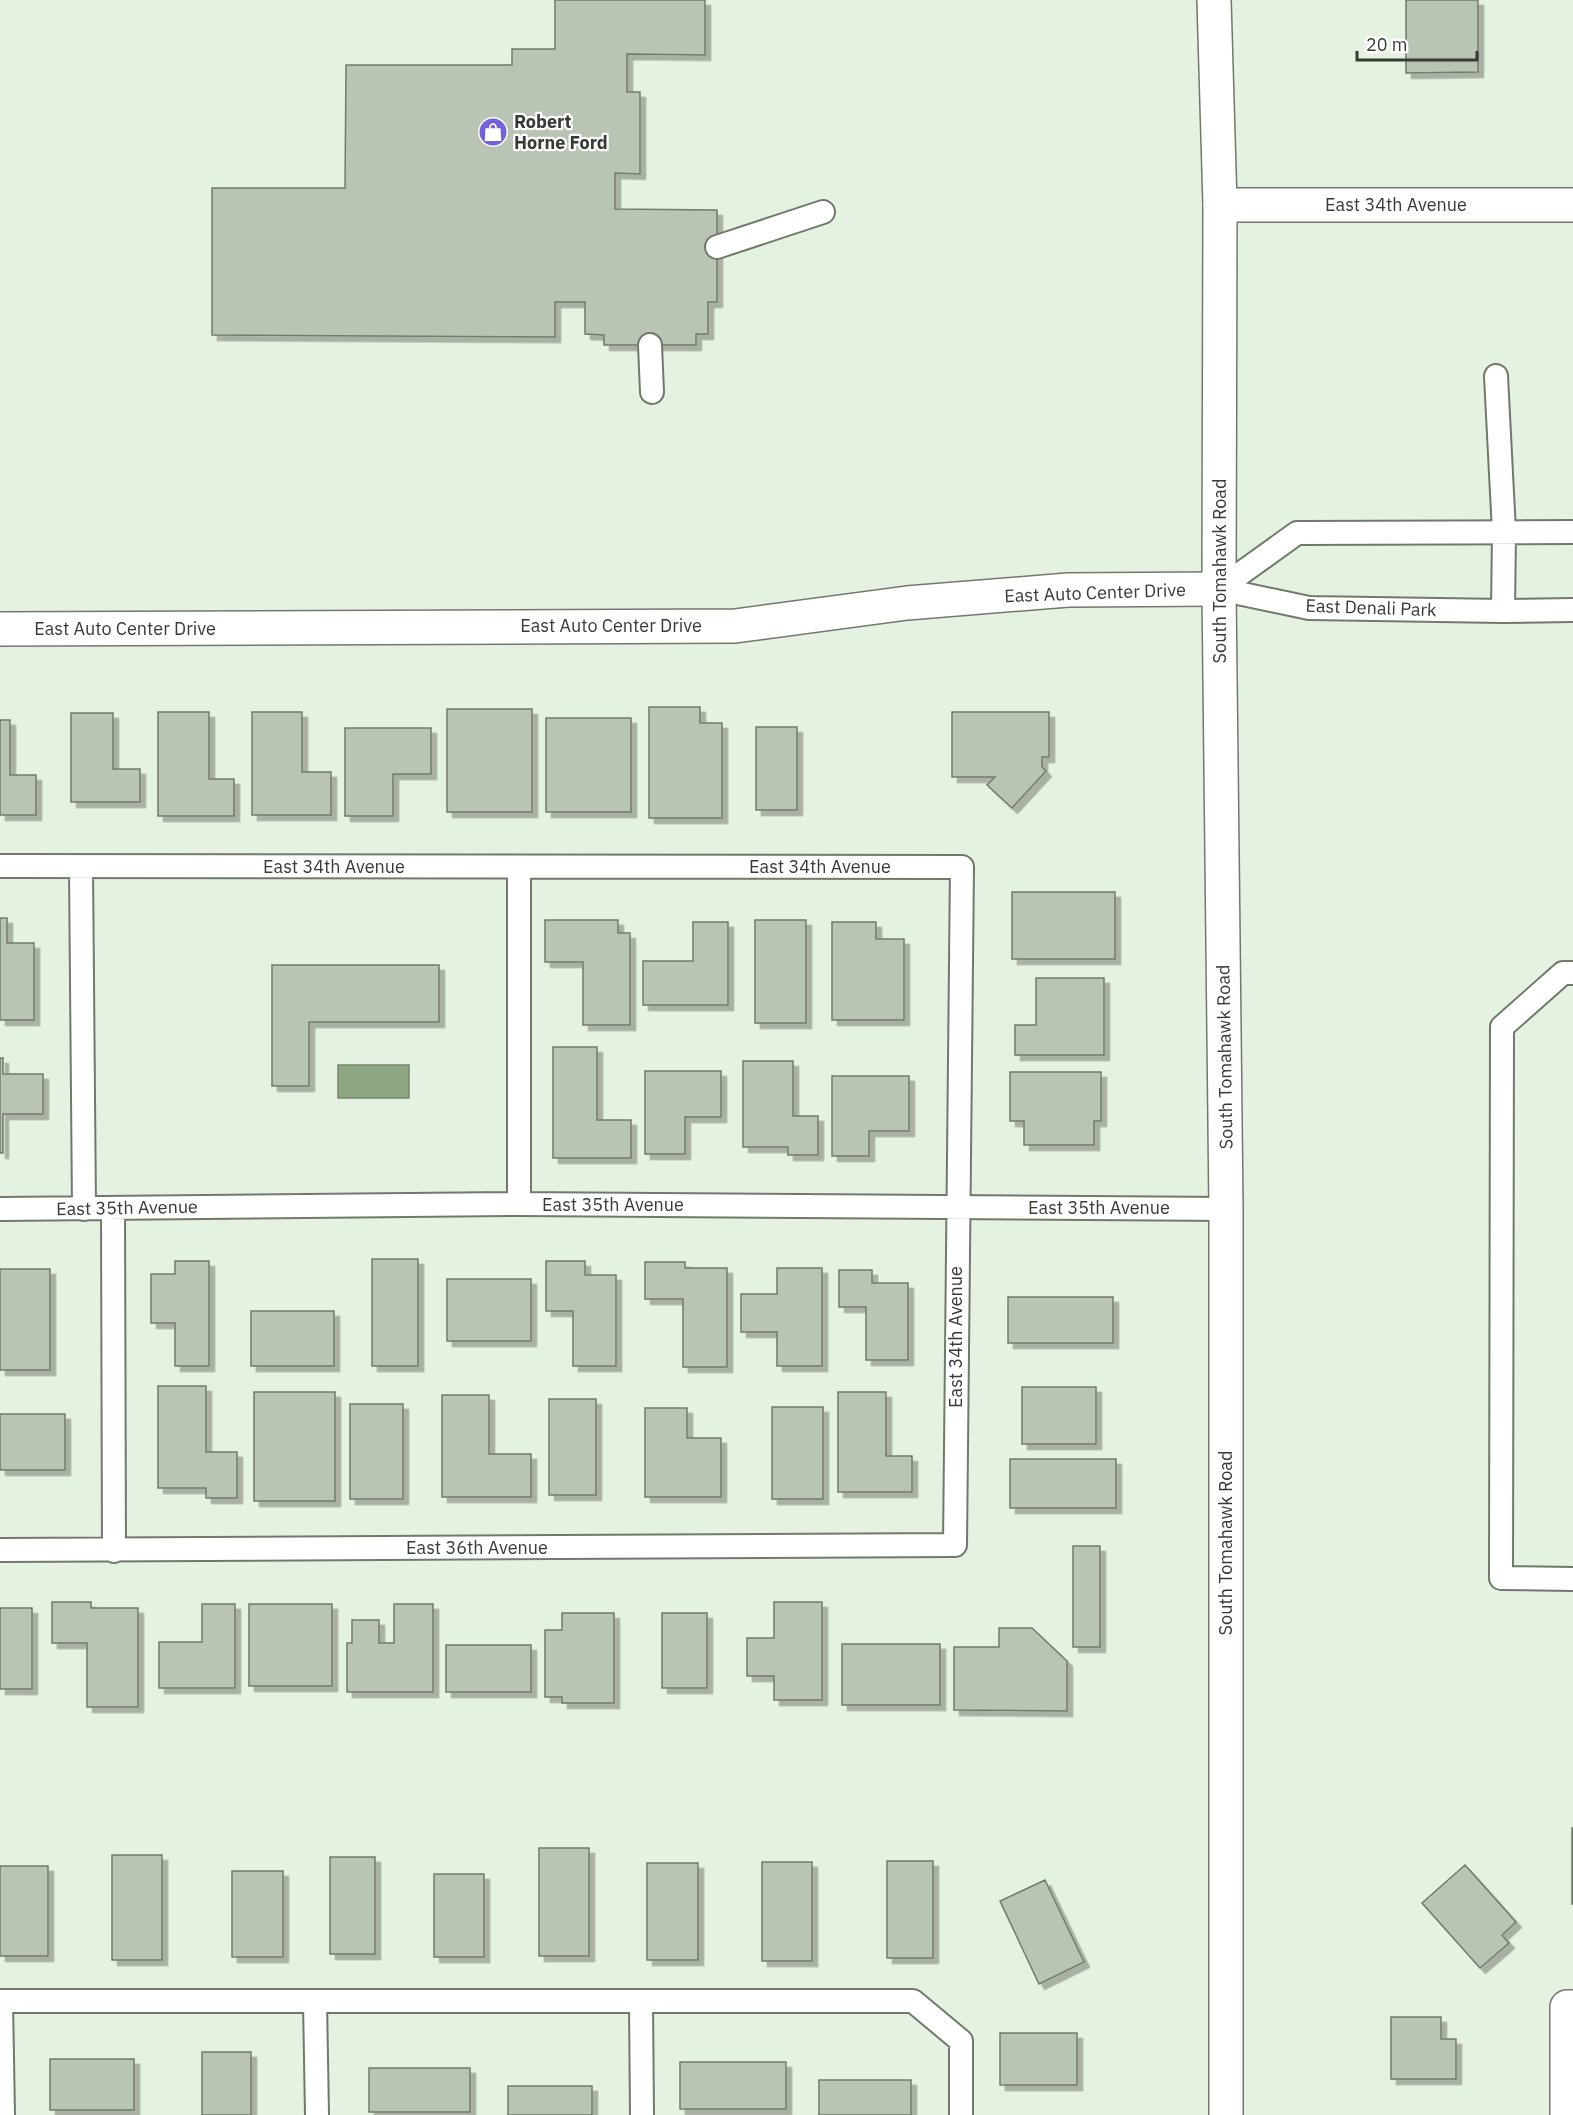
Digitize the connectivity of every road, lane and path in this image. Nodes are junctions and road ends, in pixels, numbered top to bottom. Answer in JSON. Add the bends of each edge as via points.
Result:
{"nodes":[{"id":1,"x":1214,"y":0,"type":"edge"},
{"id":2,"x":1220,"y":205,"type":"junction"},
{"id":3,"x":1573,"y":205,"type":"edge"},
{"id":4,"x":823,"y":212,"type":"dead end"},
{"id":5,"x":717,"y":247,"type":"dead end"},
{"id":6,"x":650,"y":345,"type":"dead end"},
{"id":7,"x":1496,"y":376,"type":"dead end"},
{"id":8,"x":652,"y":392,"type":"dead end"},
{"id":9,"x":1504,"y":532,"type":"junction"},
{"id":10,"x":1573,"y":532,"type":"edge"},
{"id":11,"x":1219,"y":589,"type":"junction"},
{"id":12,"x":1573,"y":609,"type":"edge"},
{"id":13,"x":1503,"y":611,"type":"junction"},
{"id":14,"x":0,"y":629,"type":"edge"},
{"id":15,"x":0,"y":866,"type":"edge"},
{"id":16,"x":81,"y":867,"type":"junction"},
{"id":17,"x":519,"y":867,"type":"junction"},
{"id":18,"x":1573,"y":973,"type":"edge"},
{"id":19,"x":519,"y":1204,"type":"junction"},
{"id":20,"x":957,"y":1207,"type":"junction"},
{"id":21,"x":113,"y":1208,"type":"junction"},
{"id":22,"x":0,"y":1209,"type":"edge"},
{"id":23,"x":84,"y":1209,"type":"junction"},
{"id":24,"x":1226,"y":1209,"type":"junction"},
{"id":25,"x":955,"y":1545,"type":"joint"},
{"id":26,"x":0,"y":1550,"type":"edge"},
{"id":27,"x":114,"y":1551,"type":"junction"},
{"id":28,"x":1573,"y":1579,"type":"edge"},
{"id":29,"x":0,"y":2001,"type":"edge"},
{"id":30,"x":315,"y":2001,"type":"junction"},
{"id":31,"x":641,"y":2001,"type":"junction"},
{"id":32,"x":1570,"y":2007,"type":"edge"},
{"id":33,"x":3,"y":2115,"type":"edge"},
{"id":34,"x":317,"y":2115,"type":"edge"},
{"id":35,"x":642,"y":2115,"type":"edge"},
{"id":36,"x":961,"y":2115,"type":"edge"},
{"id":37,"x":1226,"y":2115,"type":"edge"},
{"id":38,"x":1567,"y":2115,"type":"edge"}],
"edges":[{"from":1,"to":2,"type":"main road","name":"South Tomahawk Road"},
{"from":2,"to":3,"type":"main road","name":"East 34th Avenue"},
{"from":2,"to":11,"type":"main road","name":"South Tomahawk Road"},
{"from":4,"to":5,"type":"lane"},
{"from":6,"to":8,"type":"lane"},
{"from":7,"to":9,"type":"lane"},
{"from":9,"to":10,"type":"lane"},
{"from":9,"to":11,"type":"lane","via":[[1298,533]]},
{"from":9,"to":13,"type":"lane"},
{"from":11,"to":13,"type":"lane","name":"East Denali Park","via":[[1309,608]]},
{"from":11,"to":14,"type":"main road","name":"East Auto Center Drive","via":[[1068,590],[907,603],[735,626]]},
{"from":11,"to":24,"type":"main road","name":"South Tomahawk Road"},
{"from":12,"to":13,"type":"lane","name":"East Denali Park"},
{"from":15,"to":16,"type":"lane","name":"East 34th Avenue"},
{"from":16,"to":17,"type":"lane","name":"East 34th Avenue"},
{"from":16,"to":23,"type":"lane"},
{"from":17,"to":19,"type":"lane"},
{"from":17,"to":20,"type":"lane","name":"East 34th Avenue","via":[[962,867]]},
{"from":18,"to":28,"type":"lane","via":[[1563,972],[1502,1027],[1501,1566],[1501,1578]]},
{"from":19,"to":20,"type":"lane","name":"East 35th Avenue"},
{"from":19,"to":21,"type":"lane","name":"East 35th Avenue"},
{"from":20,"to":24,"type":"lane","name":"East 35th Avenue"},
{"from":20,"to":25,"type":"lane","name":"East 34th Avenue"},
{"from":21,"to":23,"type":"lane","name":"East 35th Avenue"},
{"from":21,"to":27,"type":"lane"},
{"from":22,"to":23,"type":"lane","name":"East 35th Avenue"},
{"from":24,"to":37,"type":"main road","name":"South Tomahawk Road"},
{"from":25,"to":27,"type":"lane","name":"East 36th Avenue"},
{"from":26,"to":27,"type":"lane","name":"East 36th Avenue"},
{"from":29,"to":30,"type":"lane"},
{"from":29,"to":33,"type":"lane"},
{"from":30,"to":31,"type":"lane"},
{"from":30,"to":34,"type":"lane"},
{"from":31,"to":35,"type":"lane"},
{"from":31,"to":36,"type":"lane","via":[[913,2001],[961,2040]]},
{"from":32,"to":38,"type":"main road"}]}
